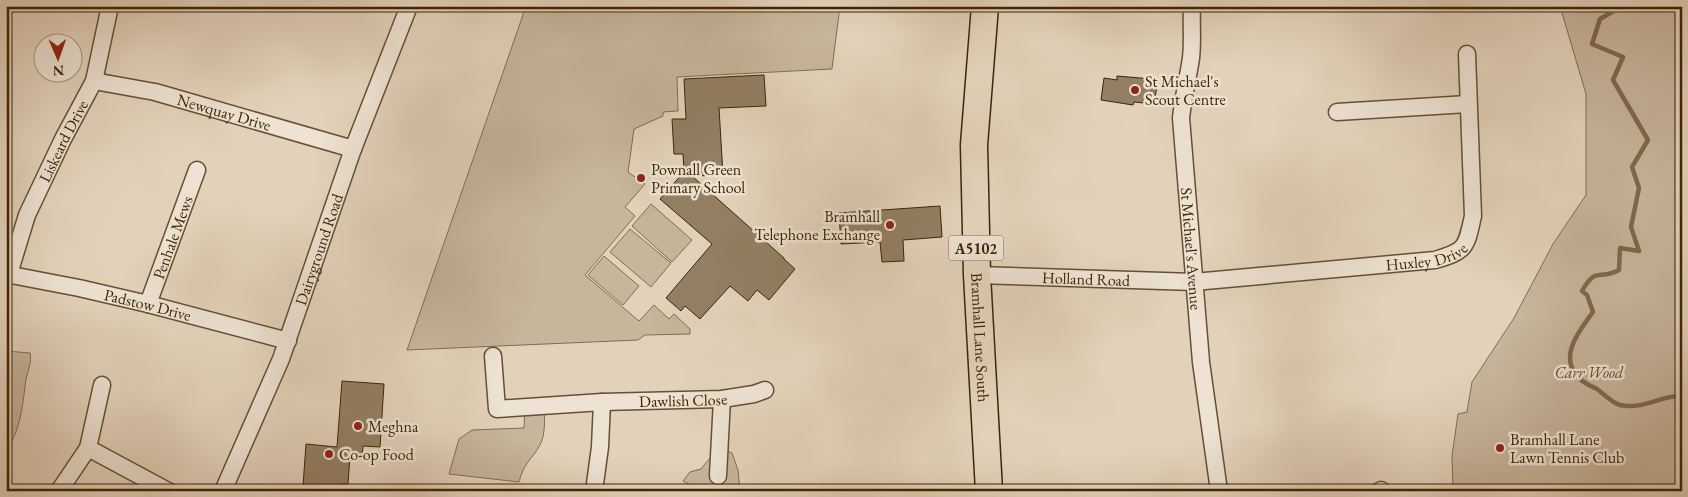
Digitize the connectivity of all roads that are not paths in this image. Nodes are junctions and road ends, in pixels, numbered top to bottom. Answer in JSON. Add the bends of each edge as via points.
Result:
{"nodes":[{"id":1,"x":110,"y":6,"type":"edge"},
{"id":2,"x":409,"y":6,"type":"edge"},
{"id":3,"x":985,"y":6,"type":"edge"},
{"id":4,"x":1192,"y":6,"type":"edge"},
{"id":5,"x":1467,"y":54,"type":"dead end"},
{"id":6,"x":94,"y":81,"type":"junction"},
{"id":7,"x":1468,"y":104,"type":"junction"},
{"id":8,"x":1337,"y":112,"type":"dead end"},
{"id":9,"x":353,"y":148,"type":"junction"},
{"id":10,"x":196,"y":170,"type":"dead end"},
{"id":11,"x":7,"y":274,"type":"edge"},
{"id":12,"x":977,"y":275,"type":"junction"},
{"id":13,"x":1194,"y":282,"type":"junction"},
{"id":14,"x":148,"y":304,"type":"junction"},
{"id":15,"x":288,"y":341,"type":"junction"},
{"id":16,"x":493,"y":356,"type":"dead end"},
{"id":17,"x":102,"y":385,"type":"dead end"},
{"id":18,"x":765,"y":390,"type":"dead end"},
{"id":19,"x":722,"y":399,"type":"junction"},
{"id":20,"x":602,"y":402,"type":"junction"},
{"id":21,"x":88,"y":448,"type":"junction"},
{"id":22,"x":718,"y":476,"type":"dead end"},
{"id":23,"x":228,"y":489,"type":"edge"},
{"id":24,"x":59,"y":491,"type":"edge"},
{"id":25,"x":168,"y":491,"type":"edge"},
{"id":26,"x":594,"y":491,"type":"edge"},
{"id":27,"x":989,"y":491,"type":"edge"},
{"id":28,"x":1219,"y":491,"type":"edge"}],
"edges":[{"from":1,"to":6,"type":"street","name":"Liskeard Drive"},
{"from":2,"to":9,"type":"street","name":"Dairyground Road"},
{"from":3,"to":12,"type":"main road","name":"Bramhall Lane South","number":"A5102","via":[[974,145]]},
{"from":4,"to":13,"type":"street","name":"St Michael's Avenue","via":[[1191,58],[1181,118]]},
{"from":5,"to":7,"type":"street","name":"Huxley Drive"},
{"from":6,"to":9,"type":"street","name":"Newquay Drive","via":[[155,92]]},
{"from":6,"to":11,"type":"street","name":"Liskeard Drive","via":[[27,214]]},
{"from":7,"to":8,"type":"street"},
{"from":7,"to":13,"type":"street","name":"Huxley Drive","via":[[1473,216],[1468,240],[1456,254],[1435,260]]},
{"from":9,"to":15,"type":"street","name":"Dairyground Road"},
{"from":10,"to":14,"type":"street","name":"Penhale Mews"},
{"from":11,"to":14,"type":"street","name":"Padstow Drive"},
{"from":12,"to":13,"type":"street","name":"Holland Road"},
{"from":12,"to":27,"type":"main road","name":"Bramhall Lane South","number":"A5102"},
{"from":13,"to":28,"type":"street","name":"St Michael's Avenue","via":[[1201,362]]},
{"from":14,"to":15,"type":"street","name":"Padstow Drive"},
{"from":15,"to":23,"type":"street","name":"Dairyground Road"},
{"from":16,"to":20,"type":"street","name":"Dawlish Close","via":[[497,409]]},
{"from":17,"to":21,"type":"street"},
{"from":18,"to":19,"type":"street","name":"Dawlish Close"},
{"from":19,"to":20,"type":"street","name":"Dawlish Close"},
{"from":19,"to":22,"type":"street"},
{"from":20,"to":26,"type":"street"},
{"from":21,"to":24,"type":"street"},
{"from":21,"to":25,"type":"street"}]}
